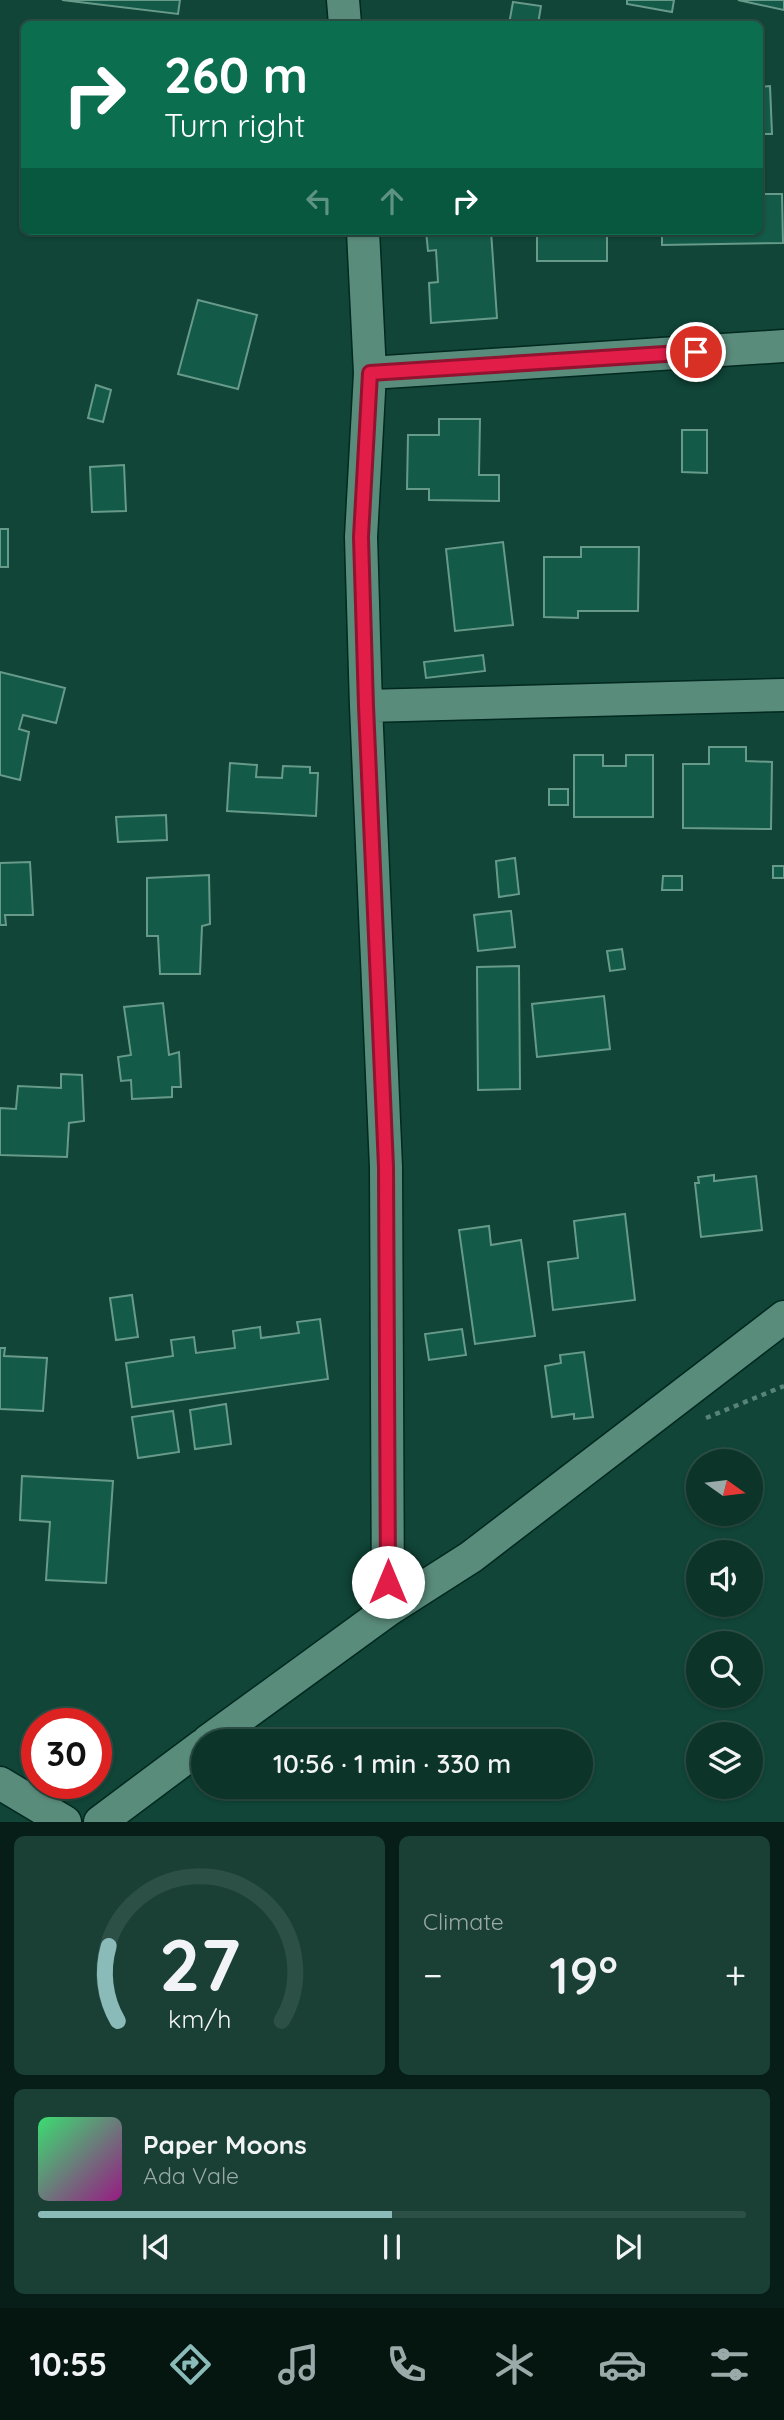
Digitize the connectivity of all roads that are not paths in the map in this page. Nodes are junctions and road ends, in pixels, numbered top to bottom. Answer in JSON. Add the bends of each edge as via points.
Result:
{"nodes":[{"id":1,"x":343,"y":0,"type":"edge"},
{"id":2,"x":345,"y":21,"type":"edge"},
{"id":3,"x":363,"y":235,"type":"edge"},
{"id":4,"x":784,"y":346,"type":"edge"},
{"id":5,"x":370,"y":373,"type":"junction"},
{"id":6,"x":784,"y":695,"type":"edge"},
{"id":7,"x":366,"y":706,"type":"junction"},
{"id":8,"x":784,"y":1317,"type":"edge"},
{"id":9,"x":388,"y":1610,"type":"junction"},
{"id":10,"x":224,"y":1729,"type":"edge"},
{"id":11,"x":191,"y":1754,"type":"edge"},
{"id":12,"x":0,"y":1783,"type":"edge"},
{"id":13,"x":65,"y":1822,"type":"edge"},
{"id":14,"x":100,"y":1822,"type":"edge"}],
"edges":[{"from":1,"to":2,"type":"street"},
{"from":3,"to":5,"type":"street"},
{"from":4,"to":5,"type":"street"},
{"from":5,"to":7,"type":"street","via":[[361,537]]},
{"from":6,"to":7,"type":"street"},
{"from":7,"to":9,"type":"street","via":[[386,1167]]},
{"from":8,"to":9,"type":"street","via":[[491,1542]]},
{"from":9,"to":10,"type":"street"},
{"from":11,"to":14,"type":"street"},
{"from":12,"to":13,"type":"street"}]}
